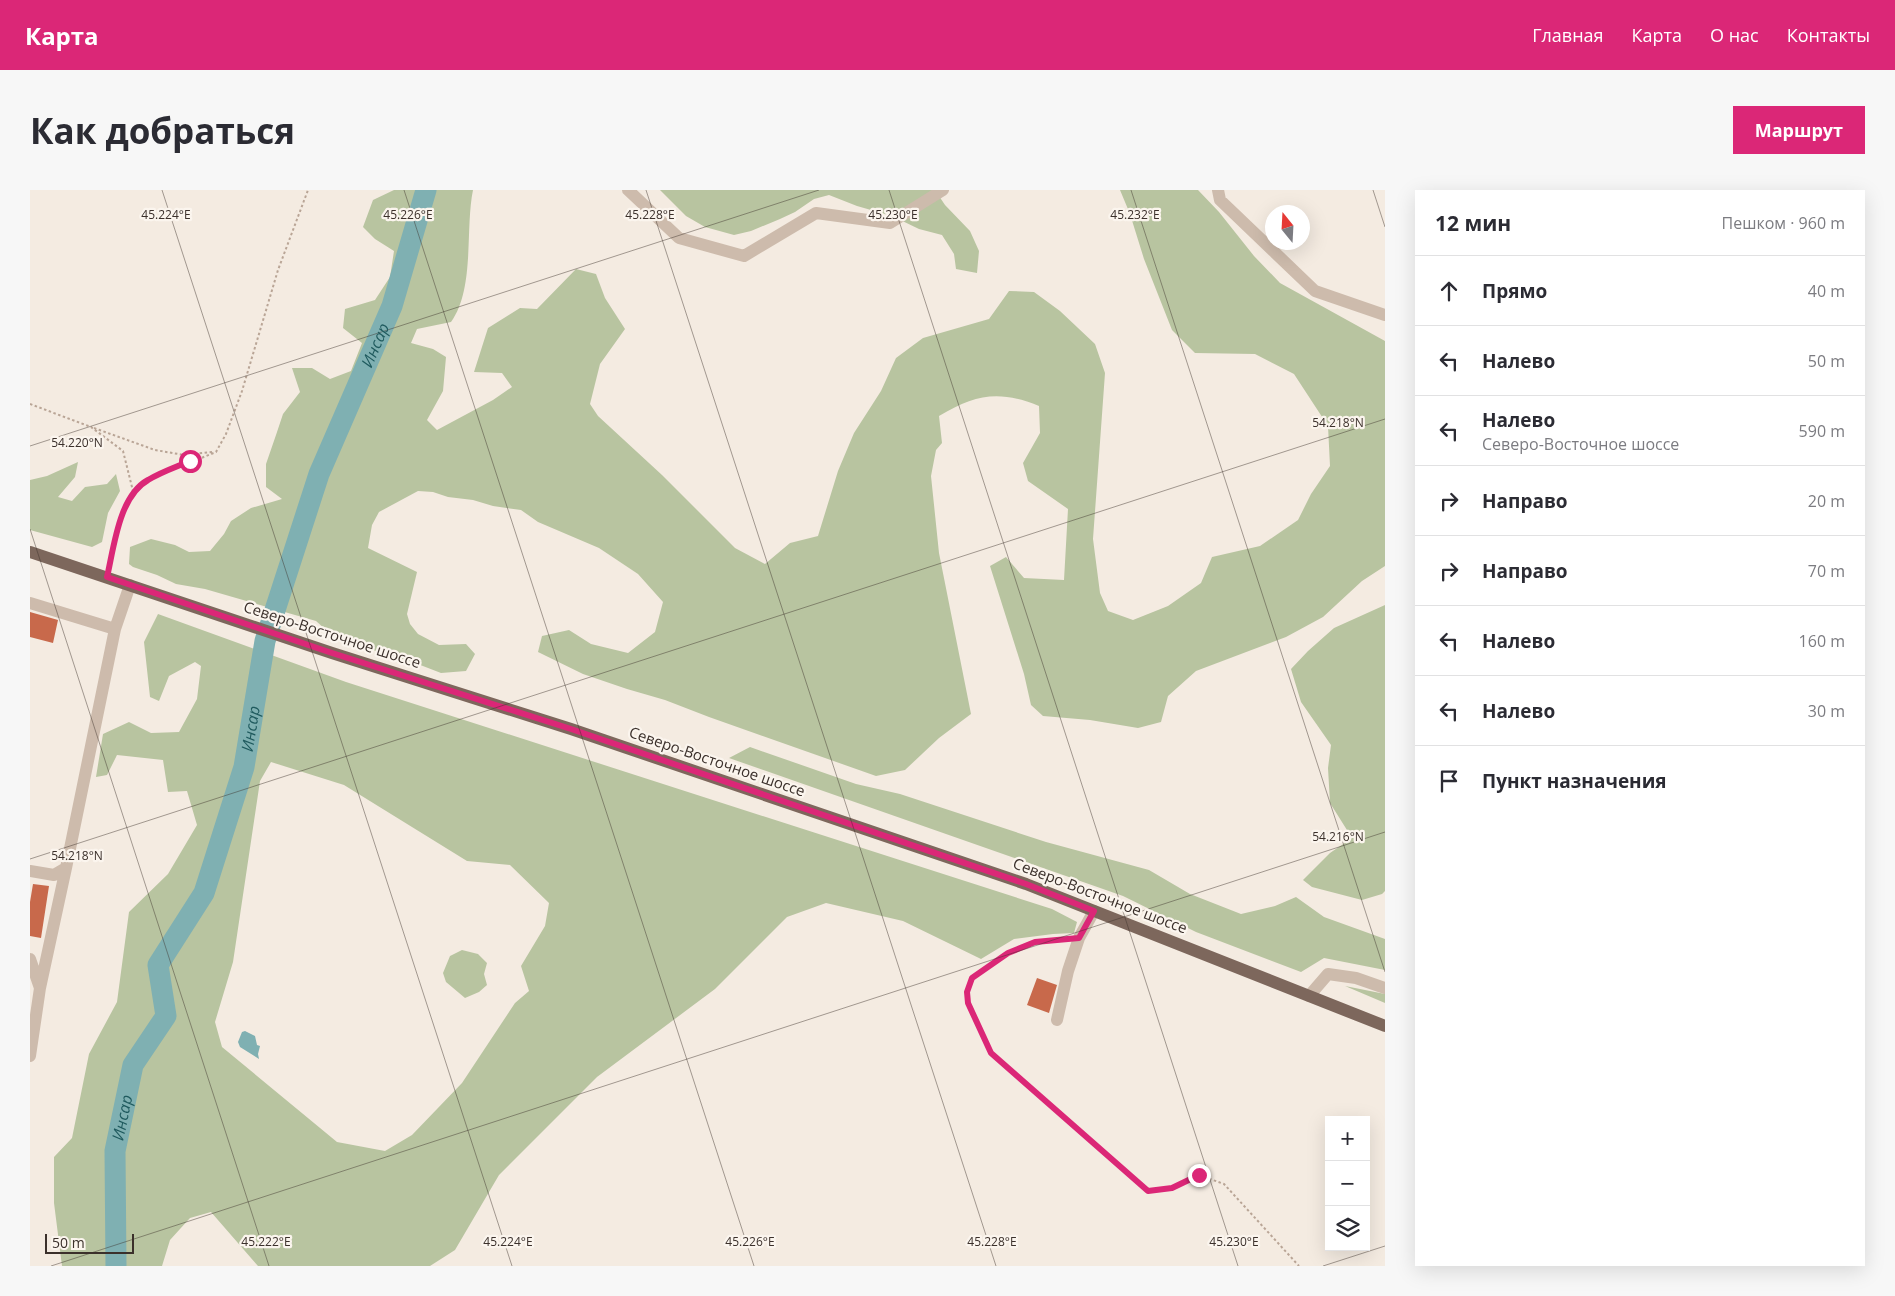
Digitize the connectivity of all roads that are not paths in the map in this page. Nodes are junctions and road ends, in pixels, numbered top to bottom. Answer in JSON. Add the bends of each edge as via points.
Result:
{"nodes":[{"id":1,"x":628,"y":190,"type":"edge"},
{"id":2,"x":943,"y":190,"type":"edge"},
{"id":3,"x":1218,"y":190,"type":"edge"},
{"id":4,"x":1385,"y":315,"type":"edge"},
{"id":5,"x":30,"y":552,"type":"edge"},
{"id":6,"x":130,"y":585,"type":"junction"},
{"id":7,"x":30,"y":603,"type":"edge"},
{"id":8,"x":115,"y":629,"type":"junction"},
{"id":9,"x":66,"y":868,"type":"junction"},
{"id":10,"x":30,"y":871,"type":"edge"},
{"id":11,"x":1094,"y":911,"type":"junction"},
{"id":12,"x":30,"y":959,"type":"edge"},
{"id":13,"x":40,"y":988,"type":"junction"},
{"id":14,"x":1385,"y":988,"type":"edge"},
{"id":15,"x":1309,"y":996,"type":"junction"},
{"id":16,"x":1057,"y":1020,"type":"dead end"},
{"id":17,"x":1385,"y":1026,"type":"edge"},
{"id":18,"x":30,"y":1056,"type":"edge"}],
"edges":[{"from":1,"to":2,"type":"lane","via":[[679,238],[744,256],[816,214],[890,223]]},
{"from":3,"to":4,"type":"lane","via":[[1220,200],[1315,291]]},
{"from":5,"to":6,"type":"main road","name":"Северо-Восточное шоссе"},
{"from":6,"to":8,"type":"lane"},
{"from":6,"to":11,"type":"main road","name":"Северо-Восточное шоссе","via":[[571,729],[1026,884]]},
{"from":7,"to":8,"type":"lane"},
{"from":8,"to":9,"type":"lane"},
{"from":9,"to":10,"type":"lane","via":[[54,874]]},
{"from":9,"to":13,"type":"lane"},
{"from":11,"to":15,"type":"main road","name":"Северо-Восточное шоссе"},
{"from":11,"to":16,"type":"lane","via":[[1079,938]]},
{"from":12,"to":13,"type":"lane"},
{"from":13,"to":18,"type":"lane"},
{"from":14,"to":15,"type":"lane","via":[[1356,978],[1328,974]]},
{"from":15,"to":17,"type":"main road","name":"Северо-Восточное шоссе"}]}
